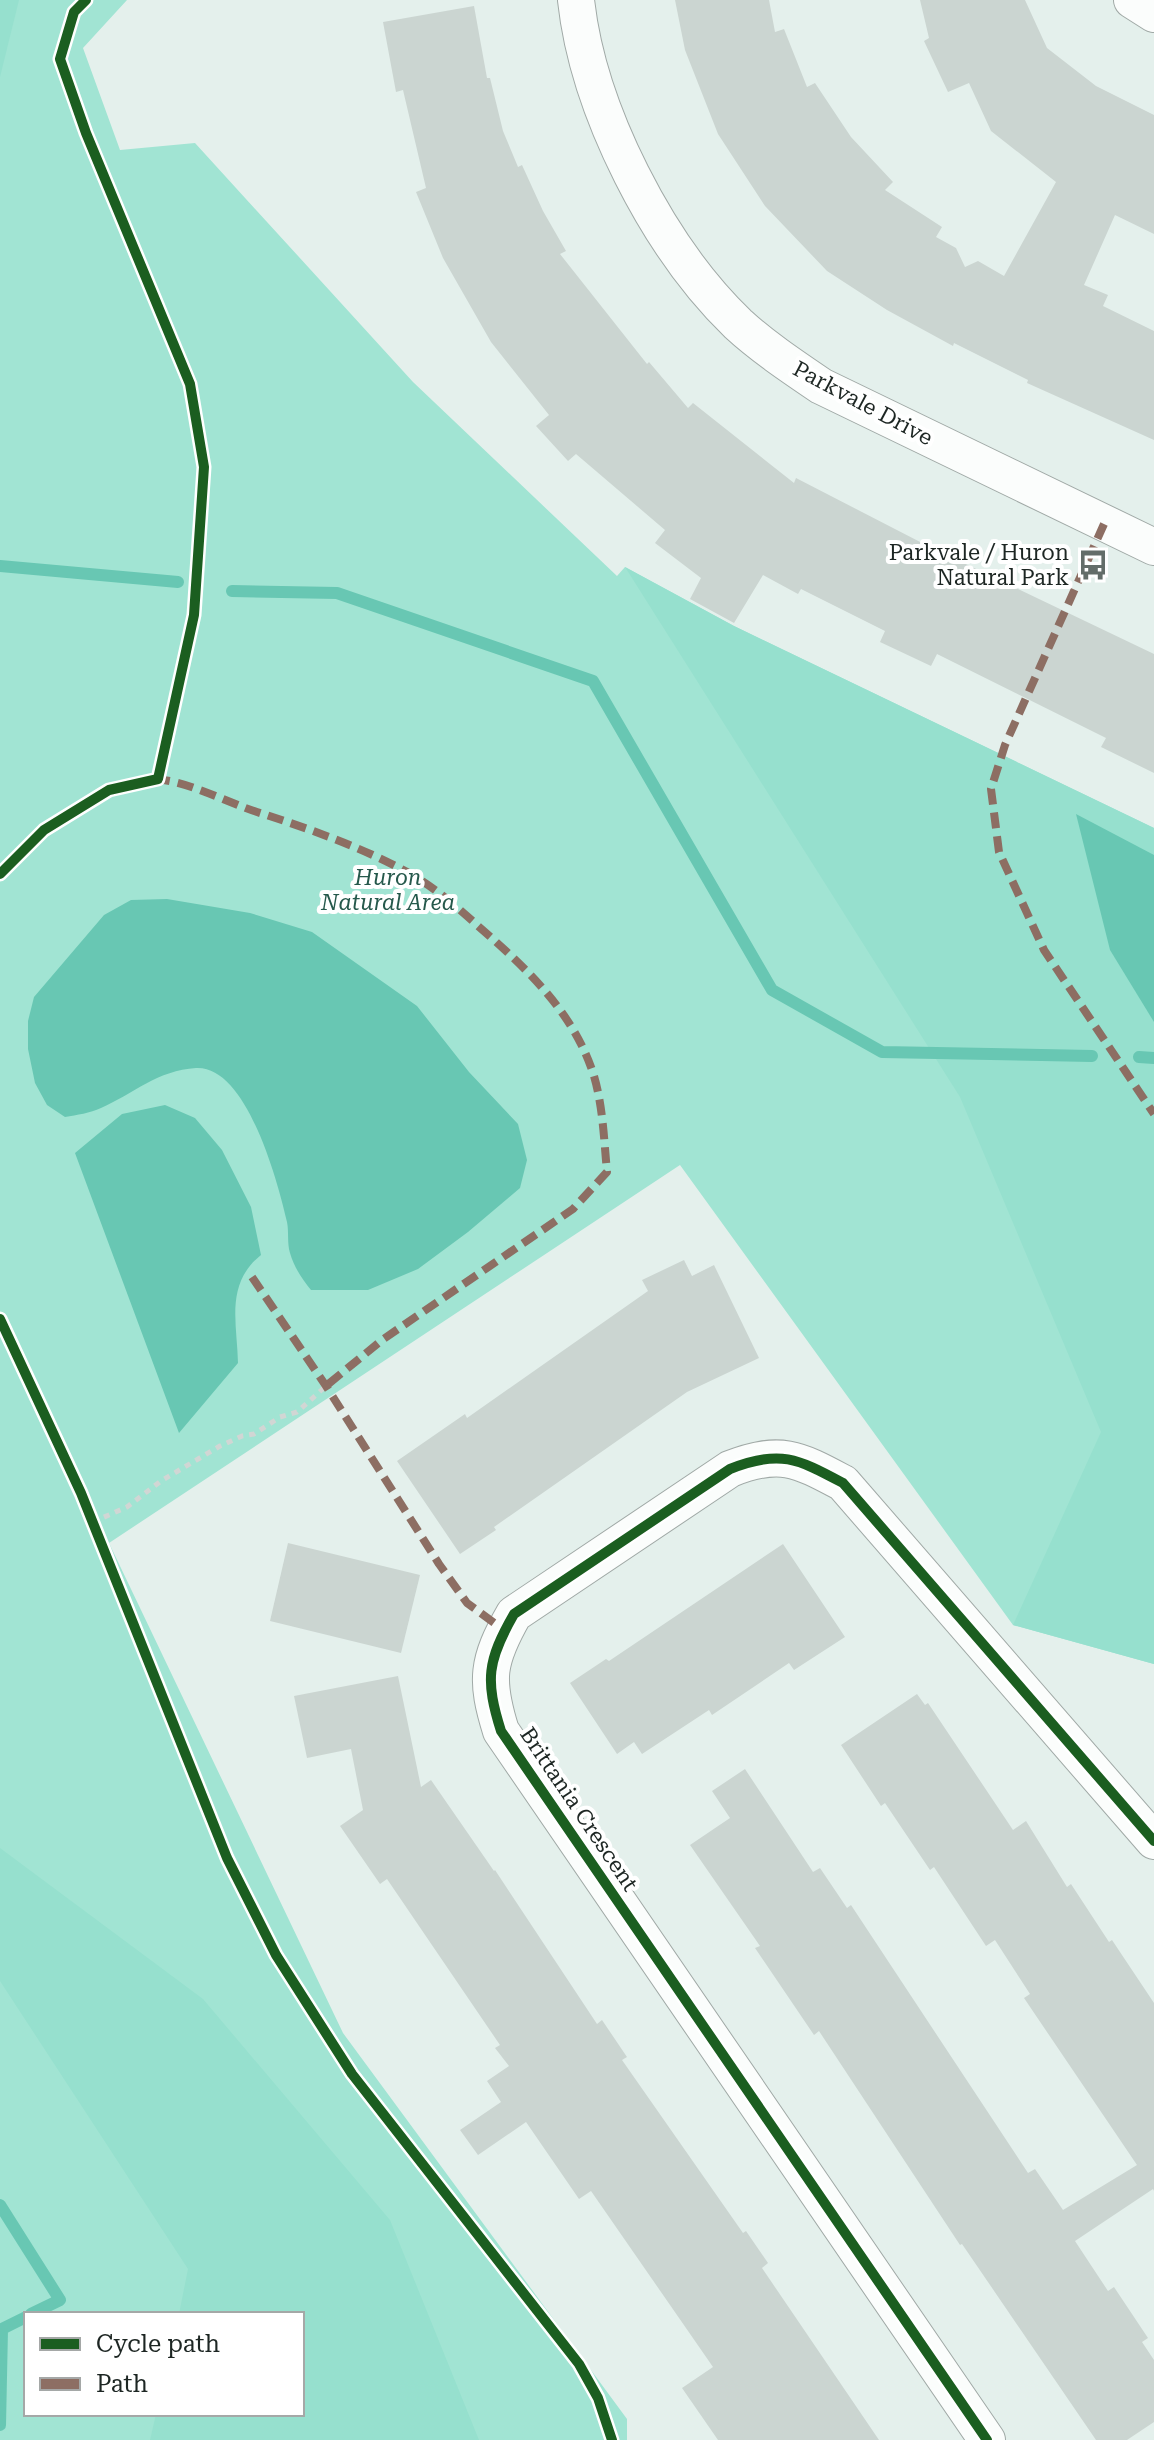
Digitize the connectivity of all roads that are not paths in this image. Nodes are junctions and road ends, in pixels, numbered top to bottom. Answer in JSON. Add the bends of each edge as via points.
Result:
{"nodes":[{"id":1,"x":576,"y":0,"type":"edge"},
{"id":2,"x":1132,"y":0,"type":"edge"},
{"id":3,"x":1154,"y":14,"type":"edge"},
{"id":4,"x":1154,"y":547,"type":"edge"},
{"id":5,"x":1154,"y":1841,"type":"edge"},
{"id":6,"x":987,"y":2440,"type":"edge"}],
"edges":[{"from":1,"to":4,"type":"street","name":"Parkvale Drive","via":[[591,77],[622,157],[684,259],[738,324],[821,386]]},
{"from":2,"to":3,"type":"street"},
{"from":5,"to":6,"type":"street","name":"Brittania Crescent","via":[[843,1483],[786,1457],[755,1459],[730,1469],[514,1614],[498,1643],[489,1676],[501,1731]]}]}
